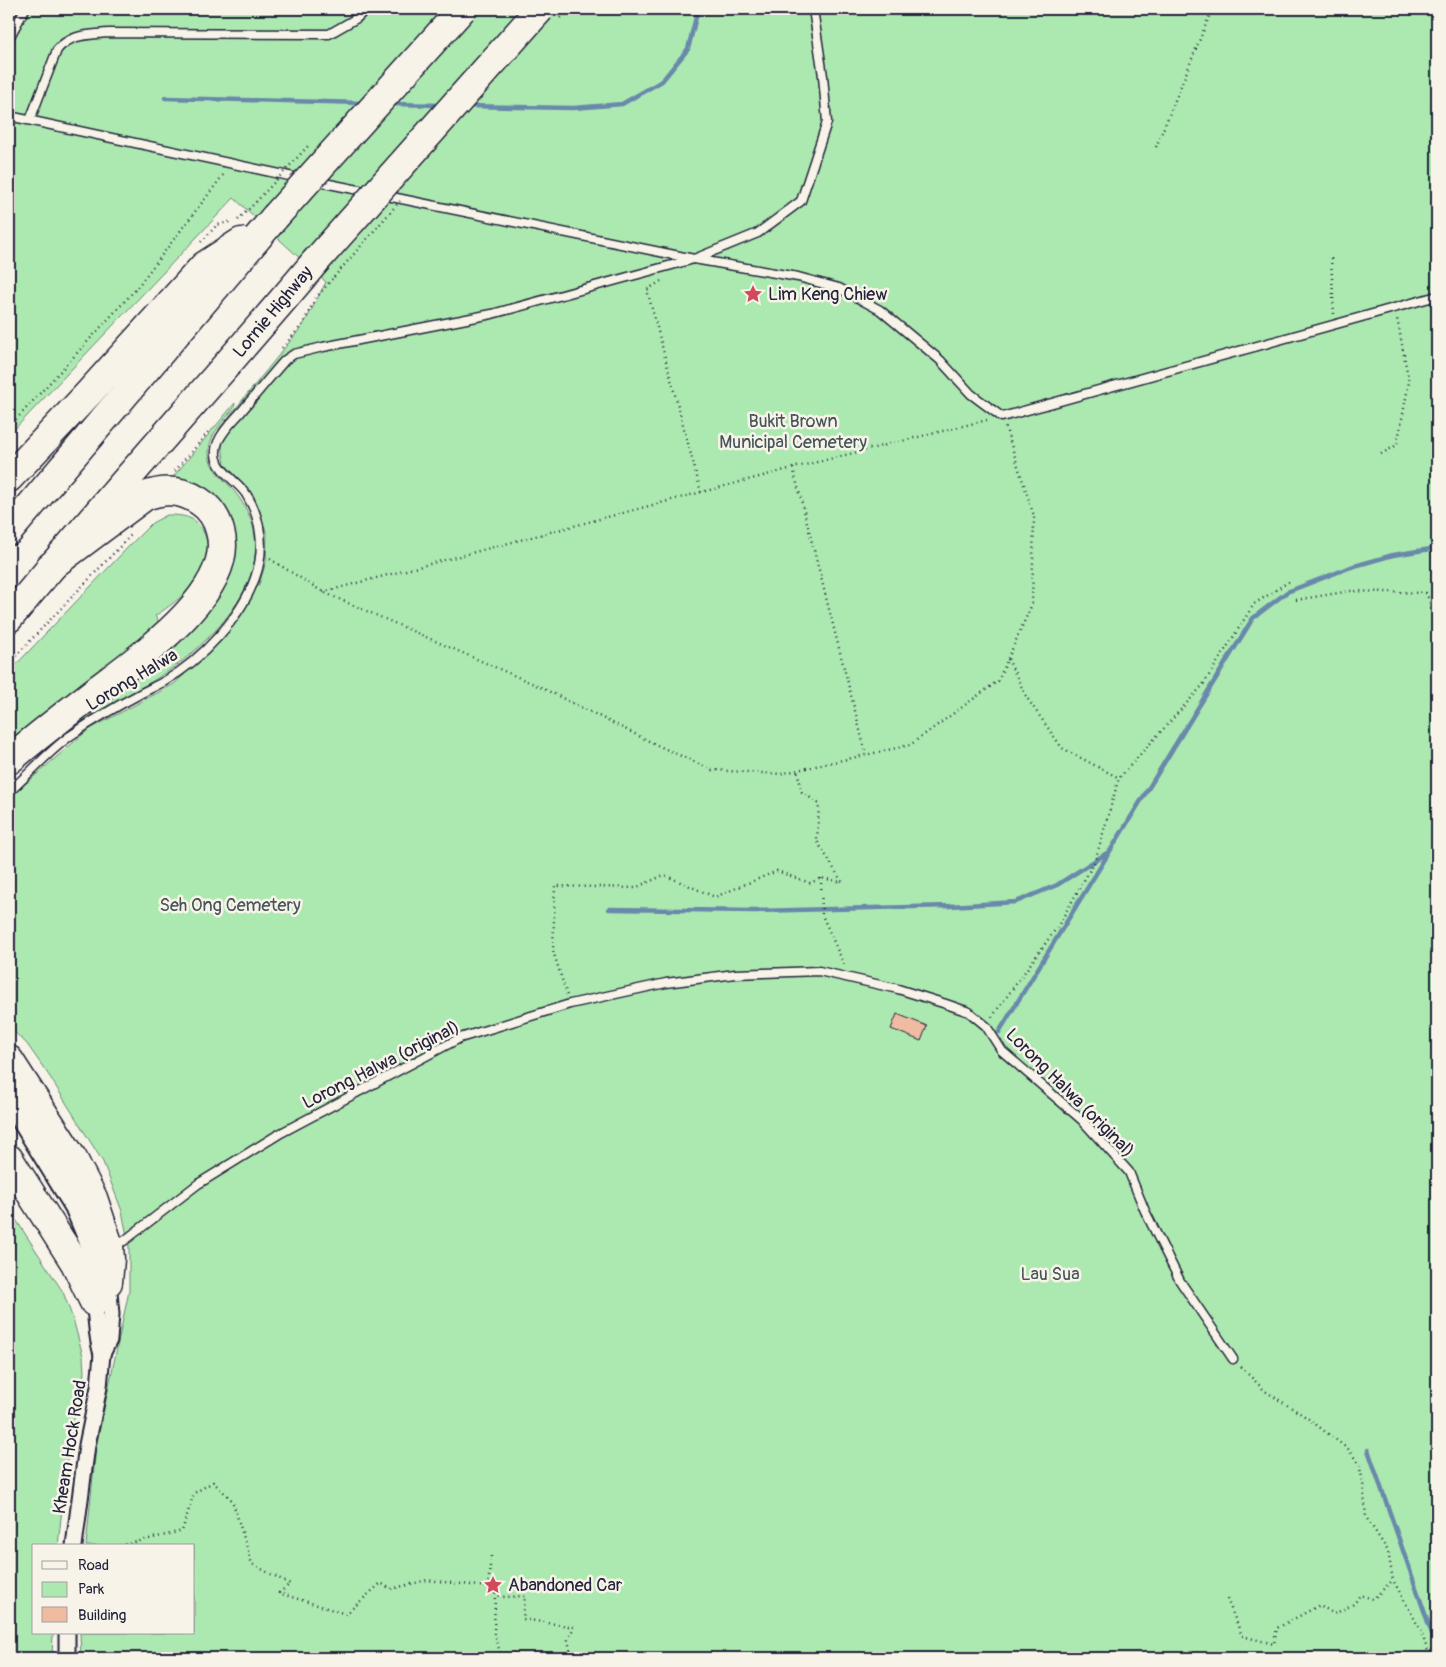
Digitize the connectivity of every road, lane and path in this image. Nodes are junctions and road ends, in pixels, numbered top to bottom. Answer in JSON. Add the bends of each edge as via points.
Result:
{"nodes":[{"id":1,"x":25,"y":9,"type":"edge"},
{"id":2,"x":366,"y":9,"type":"edge"},
{"id":3,"x":462,"y":9,"type":"edge"},
{"id":4,"x":540,"y":9,"type":"edge"},
{"id":5,"x":812,"y":9,"type":"edge"},
{"id":6,"x":1217,"y":9,"type":"edge"},
{"id":7,"x":9,"y":38,"type":"edge"},
{"id":8,"x":9,"y":116,"type":"edge"},
{"id":9,"x":30,"y":120,"type":"junction"},
{"id":10,"x":1156,"y":147,"type":"dead end"},
{"id":11,"x":231,"y":165,"type":"junction"},
{"id":12,"x":271,"y":221,"type":"junction"},
{"id":13,"x":1331,"y":258,"type":"dead end"},
{"id":14,"x":694,"y":259,"type":"junction"},
{"id":15,"x":663,"y":280,"type":"dead end"},
{"id":16,"x":1437,"y":296,"type":"edge"},
{"id":17,"x":1395,"y":309,"type":"junction"},
{"id":18,"x":1334,"y":316,"type":"dead end"},
{"id":19,"x":1002,"y":417,"type":"junction"},
{"id":20,"x":9,"y":427,"type":"edge"},
{"id":21,"x":1381,"y":454,"type":"dead end"},
{"id":22,"x":794,"y":468,"type":"junction"},
{"id":23,"x":58,"y":473,"type":"junction"},
{"id":24,"x":9,"y":478,"type":"edge"},
{"id":25,"x":701,"y":492,"type":"junction"},
{"id":26,"x":9,"y":515,"type":"edge"},
{"id":27,"x":9,"y":531,"type":"edge"},
{"id":28,"x":262,"y":553,"type":"junction"},
{"id":29,"x":50,"y":567,"type":"junction"},
{"id":30,"x":1290,"y":581,"type":"dead end"},
{"id":31,"x":323,"y":592,"type":"junction"},
{"id":32,"x":1296,"y":600,"type":"dead end"},
{"id":33,"x":9,"y":618,"type":"edge"},
{"id":34,"x":1437,"y":618,"type":"edge"},
{"id":35,"x":1008,"y":658,"type":"junction"},
{"id":36,"x":866,"y":754,"type":"junction"},
{"id":37,"x":9,"y":760,"type":"edge"},
{"id":38,"x":798,"y":770,"type":"junction"},
{"id":39,"x":1119,"y":778,"type":"junction"},
{"id":40,"x":9,"y":792,"type":"edge"},
{"id":41,"x":821,"y":878,"type":"junction"},
{"id":42,"x":850,"y":977,"type":"junction"},
{"id":43,"x":570,"y":1004,"type":"junction"},
{"id":44,"x":986,"y":1026,"type":"junction"},
{"id":45,"x":9,"y":1060,"type":"edge"},
{"id":46,"x":9,"y":1097,"type":"edge"},
{"id":47,"x":9,"y":1115,"type":"edge"},
{"id":48,"x":9,"y":1159,"type":"edge"},
{"id":49,"x":108,"y":1246,"type":"junction"},
{"id":50,"x":101,"y":1292,"type":"junction"},
{"id":51,"x":102,"y":1354,"type":"junction"},
{"id":52,"x":1233,"y":1359,"type":"joint"},
{"id":53,"x":74,"y":1544,"type":"edge"},
{"id":54,"x":128,"y":1544,"type":"edge"},
{"id":55,"x":491,"y":1556,"type":"dead end"},
{"id":56,"x":1393,"y":1580,"type":"junction"},
{"id":57,"x":488,"y":1587,"type":"junction"},
{"id":58,"x":495,"y":1593,"type":"junction"},
{"id":59,"x":1227,"y":1599,"type":"dead end"},
{"id":60,"x":67,"y":1634,"type":"edge"},
{"id":61,"x":67,"y":1658,"type":"edge"},
{"id":62,"x":502,"y":1658,"type":"edge"},
{"id":63,"x":572,"y":1658,"type":"edge"},
{"id":64,"x":1430,"y":1658,"type":"edge"}],
"edges":[{"from":1,"to":7,"type":"lane"},
{"from":2,"to":9,"type":"lane","via":[[329,34],[108,33],[75,37],[63,42],[57,50]]},
{"from":3,"to":12,"type":"highway","bridge":true},
{"from":4,"to":29,"type":"highway","name":"Lornie Highway","bridge":true,"via":[[314,262]]},
{"from":5,"to":14,"type":"lane","name":"Lorong Halwa","via":[[827,122],[801,201],[758,233]]},
{"from":6,"to":10,"type":"path","via":[[1211,12]]},
{"from":8,"to":9,"type":"lane"},
{"from":9,"to":11,"type":"lane"},
{"from":11,"to":14,"type":"lane"},
{"from":11,"to":20,"type":"path","via":[[135,290]]},
{"from":12,"to":23,"type":"highway"},
{"from":12,"to":24,"type":"highway","via":[[204,266]]},
{"from":13,"to":18,"type":"path"},
{"from":14,"to":19,"type":"lane","via":[[839,288],[880,310],[940,360],[971,394]]},
{"from":14,"to":28,"type":"lane","name":"Lorong Halwa","via":[[492,314],[323,347],[294,354],[285,360],[222,434],[216,452],[222,471],[252,506]]},
{"from":15,"to":25,"type":"path","via":[[647,290]]},
{"from":16,"to":17,"type":"lane"},
{"from":17,"to":19,"type":"lane"},
{"from":17,"to":21,"type":"path","via":[[1409,382],[1397,445]]},
{"from":19,"to":22,"type":"path"},
{"from":19,"to":35,"type":"path","via":[[1034,516],[1032,604]]},
{"from":22,"to":25,"type":"path"},
{"from":22,"to":36,"type":"path"},
{"from":23,"to":26,"type":"highway"},
{"from":23,"to":27,"type":"highway"},
{"from":25,"to":31,"type":"path"},
{"from":28,"to":31,"type":"path"},
{"from":28,"to":40,"type":"lane","name":"Lorong Halwa","via":[[244,601],[207,648],[165,681],[69,737]]},
{"from":29,"to":33,"type":"highway","name":"Lornie Highway"},
{"from":29,"to":37,"type":"highway","via":[[145,496],[161,491],[184,492],[200,502],[212,512],[223,539],[222,556],[214,579],[182,620]]},
{"from":30,"to":39,"type":"path","via":[[1254,604],[1203,685]]},
{"from":31,"to":38,"type":"path","via":[[536,685],[712,770],[780,774]]},
{"from":32,"to":34,"type":"path","via":[[1350,591],[1426,593]]},
{"from":35,"to":36,"type":"path","via":[[998,681],[910,745]]},
{"from":35,"to":39,"type":"path","via":[[1027,698],[1062,748]]},
{"from":36,"to":38,"type":"path"},
{"from":38,"to":41,"type":"path","via":[[802,792],[819,804],[817,841],[842,882]]},
{"from":39,"to":44,"type":"path","via":[[1094,861],[1058,926]]},
{"from":41,"to":42,"type":"path","via":[[822,914]]},
{"from":41,"to":43,"type":"path","via":[[810,883],[777,871],[715,897],[664,875],[635,888],[555,886],[553,951]]},
{"from":42,"to":43,"type":"lane","name":"Lorong Halwa (original)","via":[[819,972],[735,974],[666,983]]},
{"from":42,"to":44,"type":"lane","name":"Lorong Halwa (original)","via":[[969,1012]]},
{"from":43,"to":49,"type":"lane","name":"Lorong Halwa (original)","via":[[460,1038],[279,1134],[198,1184],[124,1241]]},
{"from":44,"to":52,"type":"lane","name":"Lorong Halwa (original)","via":[[1002,1051],[1082,1120],[1129,1172],[1180,1281]]},
{"from":45,"to":49,"type":"highway","via":[[73,1159],[93,1198]]},
{"from":46,"to":50,"type":"street","via":[[76,1206]]},
{"from":47,"to":50,"type":"street","via":[[66,1204],[84,1241]]},
{"from":48,"to":50,"type":"highway","via":[[75,1263]]},
{"from":49,"to":50,"type":"highway","via":[[110,1259]]},
{"from":50,"to":51,"type":"street","name":"Kheam Hock Road","via":[[98,1344]]},
{"from":50,"to":51,"type":"street","name":"Kheam Hock Road","via":[[110,1314],[109,1340]]},
{"from":51,"to":53,"type":"street","name":"Kheam Hock Road"},
{"from":52,"to":56,"type":"path","via":[[1265,1391],[1348,1449],[1359,1464],[1366,1517],[1388,1551]]},
{"from":54,"to":57,"type":"path","via":[[182,1531],[194,1493],[213,1482],[232,1500],[252,1564],[290,1584],[279,1593],[346,1614],[381,1583],[392,1589],[427,1580]]},
{"from":55,"to":57,"type":"path"},
{"from":56,"to":59,"type":"path","via":[[1373,1599],[1360,1595],[1354,1604],[1334,1614],[1320,1605],[1277,1628],[1274,1644],[1242,1636]]},
{"from":56,"to":64,"type":"path","via":[[1421,1631]]},
{"from":57,"to":58,"type":"path"},
{"from":58,"to":62,"type":"path","via":[[494,1634]]},
{"from":58,"to":63,"type":"path","via":[[501,1598],[525,1596],[523,1620],[574,1627],[568,1640]]},
{"from":60,"to":61,"type":"street"}]}
